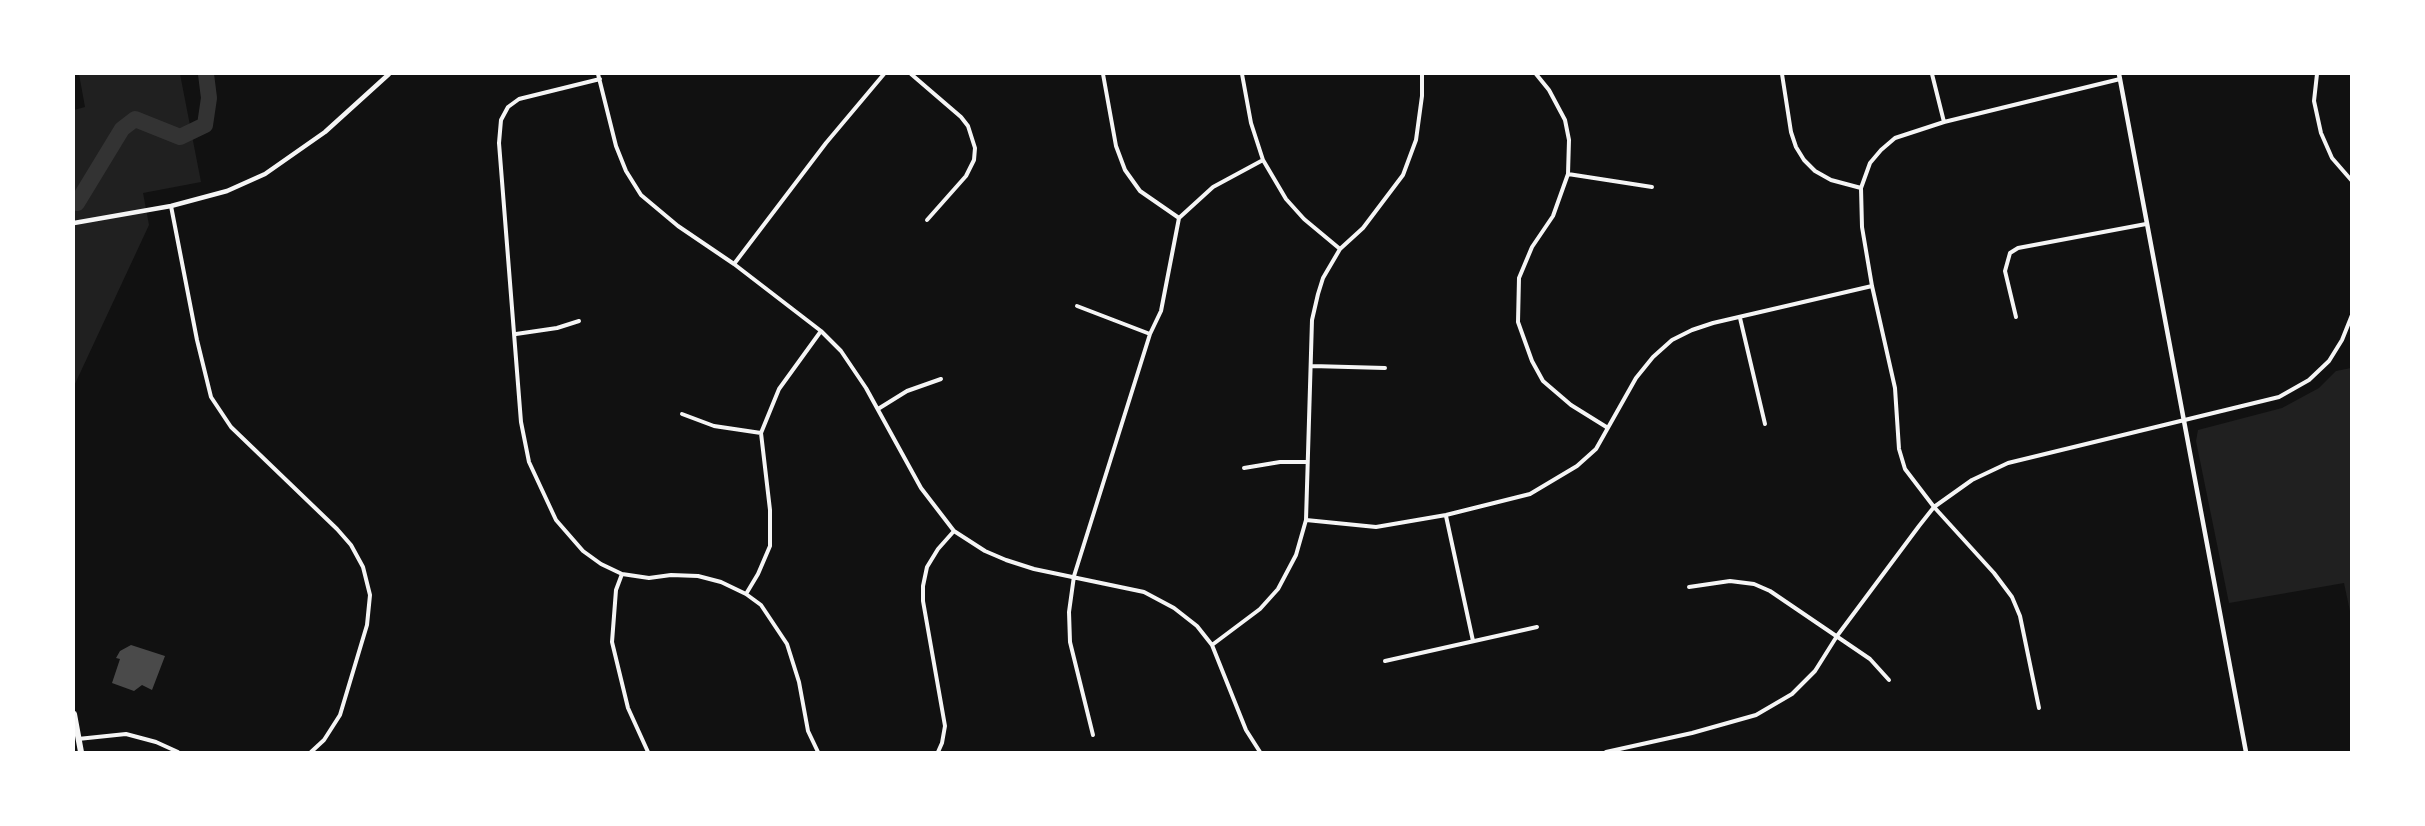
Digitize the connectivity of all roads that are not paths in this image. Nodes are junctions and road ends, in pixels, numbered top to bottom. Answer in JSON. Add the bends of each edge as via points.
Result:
{"nodes":[{"id":1,"x":389,"y":74,"type":"edge"},
{"id":2,"x":884,"y":74,"type":"edge"},
{"id":3,"x":911,"y":74,"type":"edge"},
{"id":4,"x":1103,"y":74,"type":"edge"},
{"id":5,"x":1242,"y":74,"type":"edge"},
{"id":6,"x":1422,"y":74,"type":"edge"},
{"id":7,"x":1536,"y":74,"type":"edge"},
{"id":8,"x":1782,"y":74,"type":"edge"},
{"id":9,"x":1932,"y":74,"type":"edge"},
{"id":10,"x":2317,"y":74,"type":"edge"},
{"id":11,"x":599,"y":76,"type":"edge"},
{"id":12,"x":2120,"y":76,"type":"edge"},
{"id":13,"x":1944,"y":122,"type":"junction"},
{"id":14,"x":1263,"y":160,"type":"junction"},
{"id":15,"x":1568,"y":174,"type":"junction"},
{"id":16,"x":2352,"y":181,"type":"edge"},
{"id":17,"x":1652,"y":187,"type":"dead end"},
{"id":18,"x":1861,"y":188,"type":"junction"},
{"id":19,"x":171,"y":206,"type":"junction"},
{"id":20,"x":1179,"y":218,"type":"junction"},
{"id":21,"x":927,"y":220,"type":"dead end"},
{"id":22,"x":74,"y":223,"type":"edge"},
{"id":23,"x":2146,"y":224,"type":"junction"},
{"id":24,"x":1340,"y":249,"type":"junction"},
{"id":25,"x":734,"y":264,"type":"junction"},
{"id":26,"x":1872,"y":286,"type":"junction"},
{"id":27,"x":1077,"y":306,"type":"dead end"},
{"id":28,"x":2352,"y":315,"type":"edge"},
{"id":29,"x":2016,"y":316,"type":"dead end"},
{"id":30,"x":1740,"y":318,"type":"junction"},
{"id":31,"x":579,"y":321,"type":"dead end"},
{"id":32,"x":821,"y":331,"type":"junction"},
{"id":33,"x":516,"y":333,"type":"junction"},
{"id":34,"x":1150,"y":334,"type":"junction"},
{"id":35,"x":1312,"y":366,"type":"junction"},
{"id":36,"x":1385,"y":368,"type":"dead end"},
{"id":37,"x":941,"y":379,"type":"dead end"},
{"id":38,"x":878,"y":409,"type":"junction"},
{"id":39,"x":682,"y":414,"type":"dead end"},
{"id":40,"x":2183,"y":421,"type":"junction"},
{"id":41,"x":1765,"y":424,"type":"dead end"},
{"id":42,"x":1608,"y":428,"type":"junction"},
{"id":43,"x":761,"y":433,"type":"junction"},
{"id":44,"x":1306,"y":462,"type":"junction"},
{"id":45,"x":1244,"y":468,"type":"dead end"},
{"id":46,"x":1935,"y":507,"type":"junction"},
{"id":47,"x":1446,"y":515,"type":"junction"},
{"id":48,"x":1306,"y":520,"type":"junction"},
{"id":49,"x":954,"y":531,"type":"junction"},
{"id":50,"x":622,"y":574,"type":"junction"},
{"id":51,"x":1074,"y":576,"type":"junction"},
{"id":52,"x":1689,"y":587,"type":"dead end"},
{"id":53,"x":746,"y":594,"type":"junction"},
{"id":54,"x":1537,"y":627,"type":"dead end"},
{"id":55,"x":1837,"y":636,"type":"junction"},
{"id":56,"x":1473,"y":641,"type":"junction"},
{"id":57,"x":1212,"y":645,"type":"junction"},
{"id":58,"x":1385,"y":661,"type":"dead end"},
{"id":59,"x":1889,"y":680,"type":"dead end"},
{"id":60,"x":2039,"y":708,"type":"dead end"},
{"id":61,"x":74,"y":714,"type":"edge"},
{"id":62,"x":1093,"y":735,"type":"dead end"},
{"id":63,"x":76,"y":739,"type":"edge"},
{"id":64,"x":81,"y":753,"type":"edge"},
{"id":65,"x":178,"y":753,"type":"edge"},
{"id":66,"x":311,"y":753,"type":"edge"},
{"id":67,"x":648,"y":753,"type":"edge"},
{"id":68,"x":818,"y":753,"type":"edge"},
{"id":69,"x":938,"y":753,"type":"edge"},
{"id":70,"x":1260,"y":753,"type":"edge"},
{"id":71,"x":1606,"y":753,"type":"edge"},
{"id":72,"x":2246,"y":753,"type":"edge"}],
"edges":[{"from":1,"to":19,"type":"street","via":[[325,132],[265,174],[227,191]]},
{"from":2,"to":25,"type":"street","via":[[825,143]]},
{"from":3,"to":21,"type":"street","via":[[961,117],[975,148],[966,176]]},
{"from":4,"to":20,"type":"street","via":[[1116,146],[1125,170],[1140,191]]},
{"from":5,"to":14,"type":"street"},
{"from":6,"to":24,"type":"street","via":[[1416,140],[1403,175],[1363,228]]},
{"from":7,"to":15,"type":"street","via":[[1550,90],[1565,120]]},
{"from":8,"to":18,"type":"street","via":[[1791,132],[1804,160],[1832,180]]},
{"from":9,"to":13,"type":"street"},
{"from":10,"to":16,"type":"street","via":[[2314,101],[2321,133],[2332,158]]},
{"from":11,"to":25,"type":"street","via":[[616,146],[641,195]]},
{"from":11,"to":33,"type":"street","via":[[519,99],[508,107],[501,120],[499,143]]},
{"from":12,"to":13,"type":"street"},
{"from":12,"to":23,"type":"street"},
{"from":13,"to":18,"type":"street","via":[[1895,138],[1870,163]]},
{"from":14,"to":20,"type":"street","via":[[1213,187]]},
{"from":14,"to":24,"type":"street","via":[[1286,199]]},
{"from":15,"to":17,"type":"street"},
{"from":15,"to":42,"type":"street","via":[[1553,216],[1532,247],[1519,278],[1518,322],[1543,381],[1570,405]]},
{"from":18,"to":26,"type":"street","via":[[1862,227]]},
{"from":19,"to":22,"type":"street"},
{"from":19,"to":66,"type":"street","via":[[202,369],[211,397],[231,428],[337,529],[363,567],[370,595],[364,636],[340,716]]},
{"from":20,"to":34,"type":"street","via":[[1161,311]]},
{"from":23,"to":29,"type":"street","via":[[2018,248],[2010,253],[2005,271]]},
{"from":23,"to":40,"type":"street"},
{"from":24,"to":35,"type":"street","via":[[1318,294],[1312,320]]},
{"from":25,"to":32,"type":"street"},
{"from":26,"to":30,"type":"street"},
{"from":26,"to":46,"type":"street","via":[[1894,388],[1899,450],[1905,469]]},
{"from":27,"to":34,"type":"street"},
{"from":28,"to":40,"type":"street","via":[[2329,361],[2302,385],[2265,401]]},
{"from":30,"to":41,"type":"street"},
{"from":30,"to":42,"type":"street","via":[[1692,330],[1672,340],[1636,378]]},
{"from":31,"to":33,"type":"street"},
{"from":32,"to":38,"type":"street","via":[[841,351]]},
{"from":32,"to":43,"type":"street","via":[[779,389]]},
{"from":33,"to":50,"type":"street","via":[[529,462],[567,535],[601,564]]},
{"from":34,"to":51,"type":"street"},
{"from":35,"to":36,"type":"street"},
{"from":35,"to":44,"type":"street"},
{"from":37,"to":38,"type":"street","via":[[907,391]]},
{"from":38,"to":49,"type":"street","via":[[921,488]]},
{"from":39,"to":43,"type":"street","via":[[714,426]]},
{"from":40,"to":46,"type":"street","via":[[2008,464],[1972,480]]},
{"from":40,"to":72,"type":"street"},
{"from":42,"to":47,"type":"street","via":[[1596,449],[1577,466],[1530,494]]},
{"from":43,"to":53,"type":"street","via":[[770,546]]},
{"from":44,"to":45,"type":"street"},
{"from":44,"to":48,"type":"street"},
{"from":46,"to":55,"type":"street"},
{"from":46,"to":60,"type":"street","via":[[2012,597],[2020,616]]},
{"from":47,"to":48,"type":"street","via":[[1376,527]]},
{"from":47,"to":56,"type":"street"},
{"from":48,"to":57,"type":"street","via":[[1296,555],[1278,589],[1242,624]]},
{"from":49,"to":51,"type":"street","via":[[1006,561]]},
{"from":49,"to":69,"type":"street","via":[[927,567],[923,586],[945,726]]},
{"from":50,"to":53,"type":"street","via":[[649,578],[698,576]]},
{"from":50,"to":67,"type":"street","via":[[616,590],[612,642],[628,708]]},
{"from":51,"to":57,"type":"street","via":[[1159,599],[1197,626]]},
{"from":51,"to":62,"type":"street","via":[[1070,642]]},
{"from":52,"to":55,"type":"street","via":[[1730,581],[1754,584]]},
{"from":53,"to":68,"type":"street","via":[[761,605],[787,644],[808,731]]},
{"from":54,"to":56,"type":"street"},
{"from":55,"to":59,"type":"street","via":[[1870,659]]},
{"from":55,"to":71,"type":"street","via":[[1815,671],[1792,694],[1756,715]]},
{"from":56,"to":58,"type":"street"},
{"from":57,"to":70,"type":"street","via":[[1246,730]]},
{"from":61,"to":63,"type":"main road"},
{"from":63,"to":64,"type":"main road"},
{"from":63,"to":65,"type":"street","via":[[126,734]]}]}
